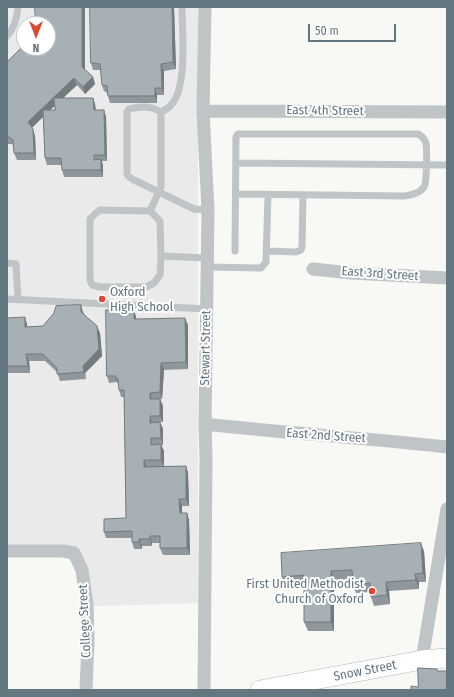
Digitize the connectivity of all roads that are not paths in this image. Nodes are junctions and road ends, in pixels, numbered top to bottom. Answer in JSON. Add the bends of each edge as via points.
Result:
{"nodes":[{"id":1,"x":18,"y":7,"type":"edge"},
{"id":2,"x":182,"y":7,"type":"edge"},
{"id":3,"x":206,"y":7,"type":"edge"},
{"id":4,"x":7,"y":36,"type":"edge"},
{"id":5,"x":203,"y":111,"type":"junction"},
{"id":6,"x":161,"y":112,"type":"junction"},
{"id":7,"x":447,"y":112,"type":"edge"},
{"id":8,"x":236,"y":163,"type":"junction"},
{"id":9,"x":426,"y":164,"type":"junction"},
{"id":10,"x":447,"y":165,"type":"edge"},
{"id":11,"x":159,"y":192,"type":"junction"},
{"id":12,"x":236,"y":194,"type":"junction"},
{"id":13,"x":268,"y":195,"type":"junction"},
{"id":14,"x":303,"y":196,"type":"junction"},
{"id":15,"x":208,"y":210,"type":"junction"},
{"id":16,"x":150,"y":211,"type":"junction"},
{"id":17,"x":235,"y":251,"type":"dead end"},
{"id":18,"x":267,"y":251,"type":"junction"},
{"id":19,"x":161,"y":256,"type":"junction"},
{"id":20,"x":208,"y":262,"type":"junction"},
{"id":21,"x":7,"y":263,"type":"edge"},
{"id":22,"x":313,"y":269,"type":"dead end"},
{"id":23,"x":447,"y":278,"type":"edge"},
{"id":24,"x":7,"y":299,"type":"edge"},
{"id":25,"x":18,"y":300,"type":"junction"},
{"id":26,"x":207,"y":309,"type":"junction"},
{"id":27,"x":205,"y":424,"type":"junction"},
{"id":28,"x":447,"y":446,"type":"edge"},
{"id":29,"x":447,"y":509,"type":"edge"},
{"id":30,"x":7,"y":551,"type":"edge"},
{"id":31,"x":447,"y":658,"type":"edge"},
{"id":32,"x":422,"y":660,"type":"junction"},
{"id":33,"x":303,"y":686,"type":"edge"},
{"id":34,"x":86,"y":690,"type":"edge"},
{"id":35,"x":204,"y":690,"type":"edge"},
{"id":36,"x":260,"y":690,"type":"edge"}],
"edges":[{"from":1,"to":4,"type":"lane","via":[[16,22]]},
{"from":2,"to":6,"type":"lane","via":[[181,82],[178,95],[171,105]]},
{"from":3,"to":5,"type":"street","name":"Stewart Street"},
{"from":5,"to":7,"type":"street","name":"East 4th Street"},
{"from":5,"to":15,"type":"street","name":"Stewart Street"},
{"from":6,"to":11,"type":"lane"},
{"from":6,"to":11,"type":"lane","via":[[154,108],[133,108],[127,112],[128,176]]},
{"from":8,"to":9,"type":"lane"},
{"from":8,"to":9,"type":"lane","via":[[238,134],[418,134],[423,137],[426,144]]},
{"from":8,"to":12,"type":"lane"},
{"from":9,"to":10,"type":"lane"},
{"from":9,"to":14,"type":"lane","via":[[424,188],[415,194]]},
{"from":11,"to":15,"type":"lane","via":[[194,209]]},
{"from":11,"to":16,"type":"lane"},
{"from":12,"to":13,"type":"lane"},
{"from":12,"to":17,"type":"lane"},
{"from":13,"to":14,"type":"lane"},
{"from":13,"to":18,"type":"lane"},
{"from":14,"to":18,"type":"lane","via":[[301,250]]},
{"from":15,"to":20,"type":"street","name":"Stewart Street"},
{"from":16,"to":19,"type":"lane","via":[[160,221]]},
{"from":16,"to":19,"type":"lane","via":[[100,210],[90,219],[90,280],[92,285],[100,287],[146,287],[154,283],[160,275]]},
{"from":18,"to":20,"type":"lane","via":[[266,262],[261,268]]},
{"from":19,"to":20,"type":"lane"},
{"from":20,"to":26,"type":"street","name":"Stewart Street"},
{"from":21,"to":25,"type":"lane","via":[[16,264]]},
{"from":22,"to":23,"type":"street","name":"East 3rd Street"},
{"from":24,"to":25,"type":"lane"},
{"from":25,"to":26,"type":"lane"},
{"from":26,"to":27,"type":"street","name":"Stewart Street"},
{"from":27,"to":28,"type":"street","name":"East 2nd Street"},
{"from":27,"to":35,"type":"street","name":"Stewart Street"},
{"from":29,"to":32,"type":"street"},
{"from":30,"to":34,"type":"street","name":"College Street","via":[[74,553],[82,570],[87,605]]},
{"from":31,"to":32,"type":"main road","name":"Snow Street"},
{"from":32,"to":33,"type":"main road","name":"Snow Street"},
{"from":33,"to":36,"type":"main road","name":"Snow Street"}]}
